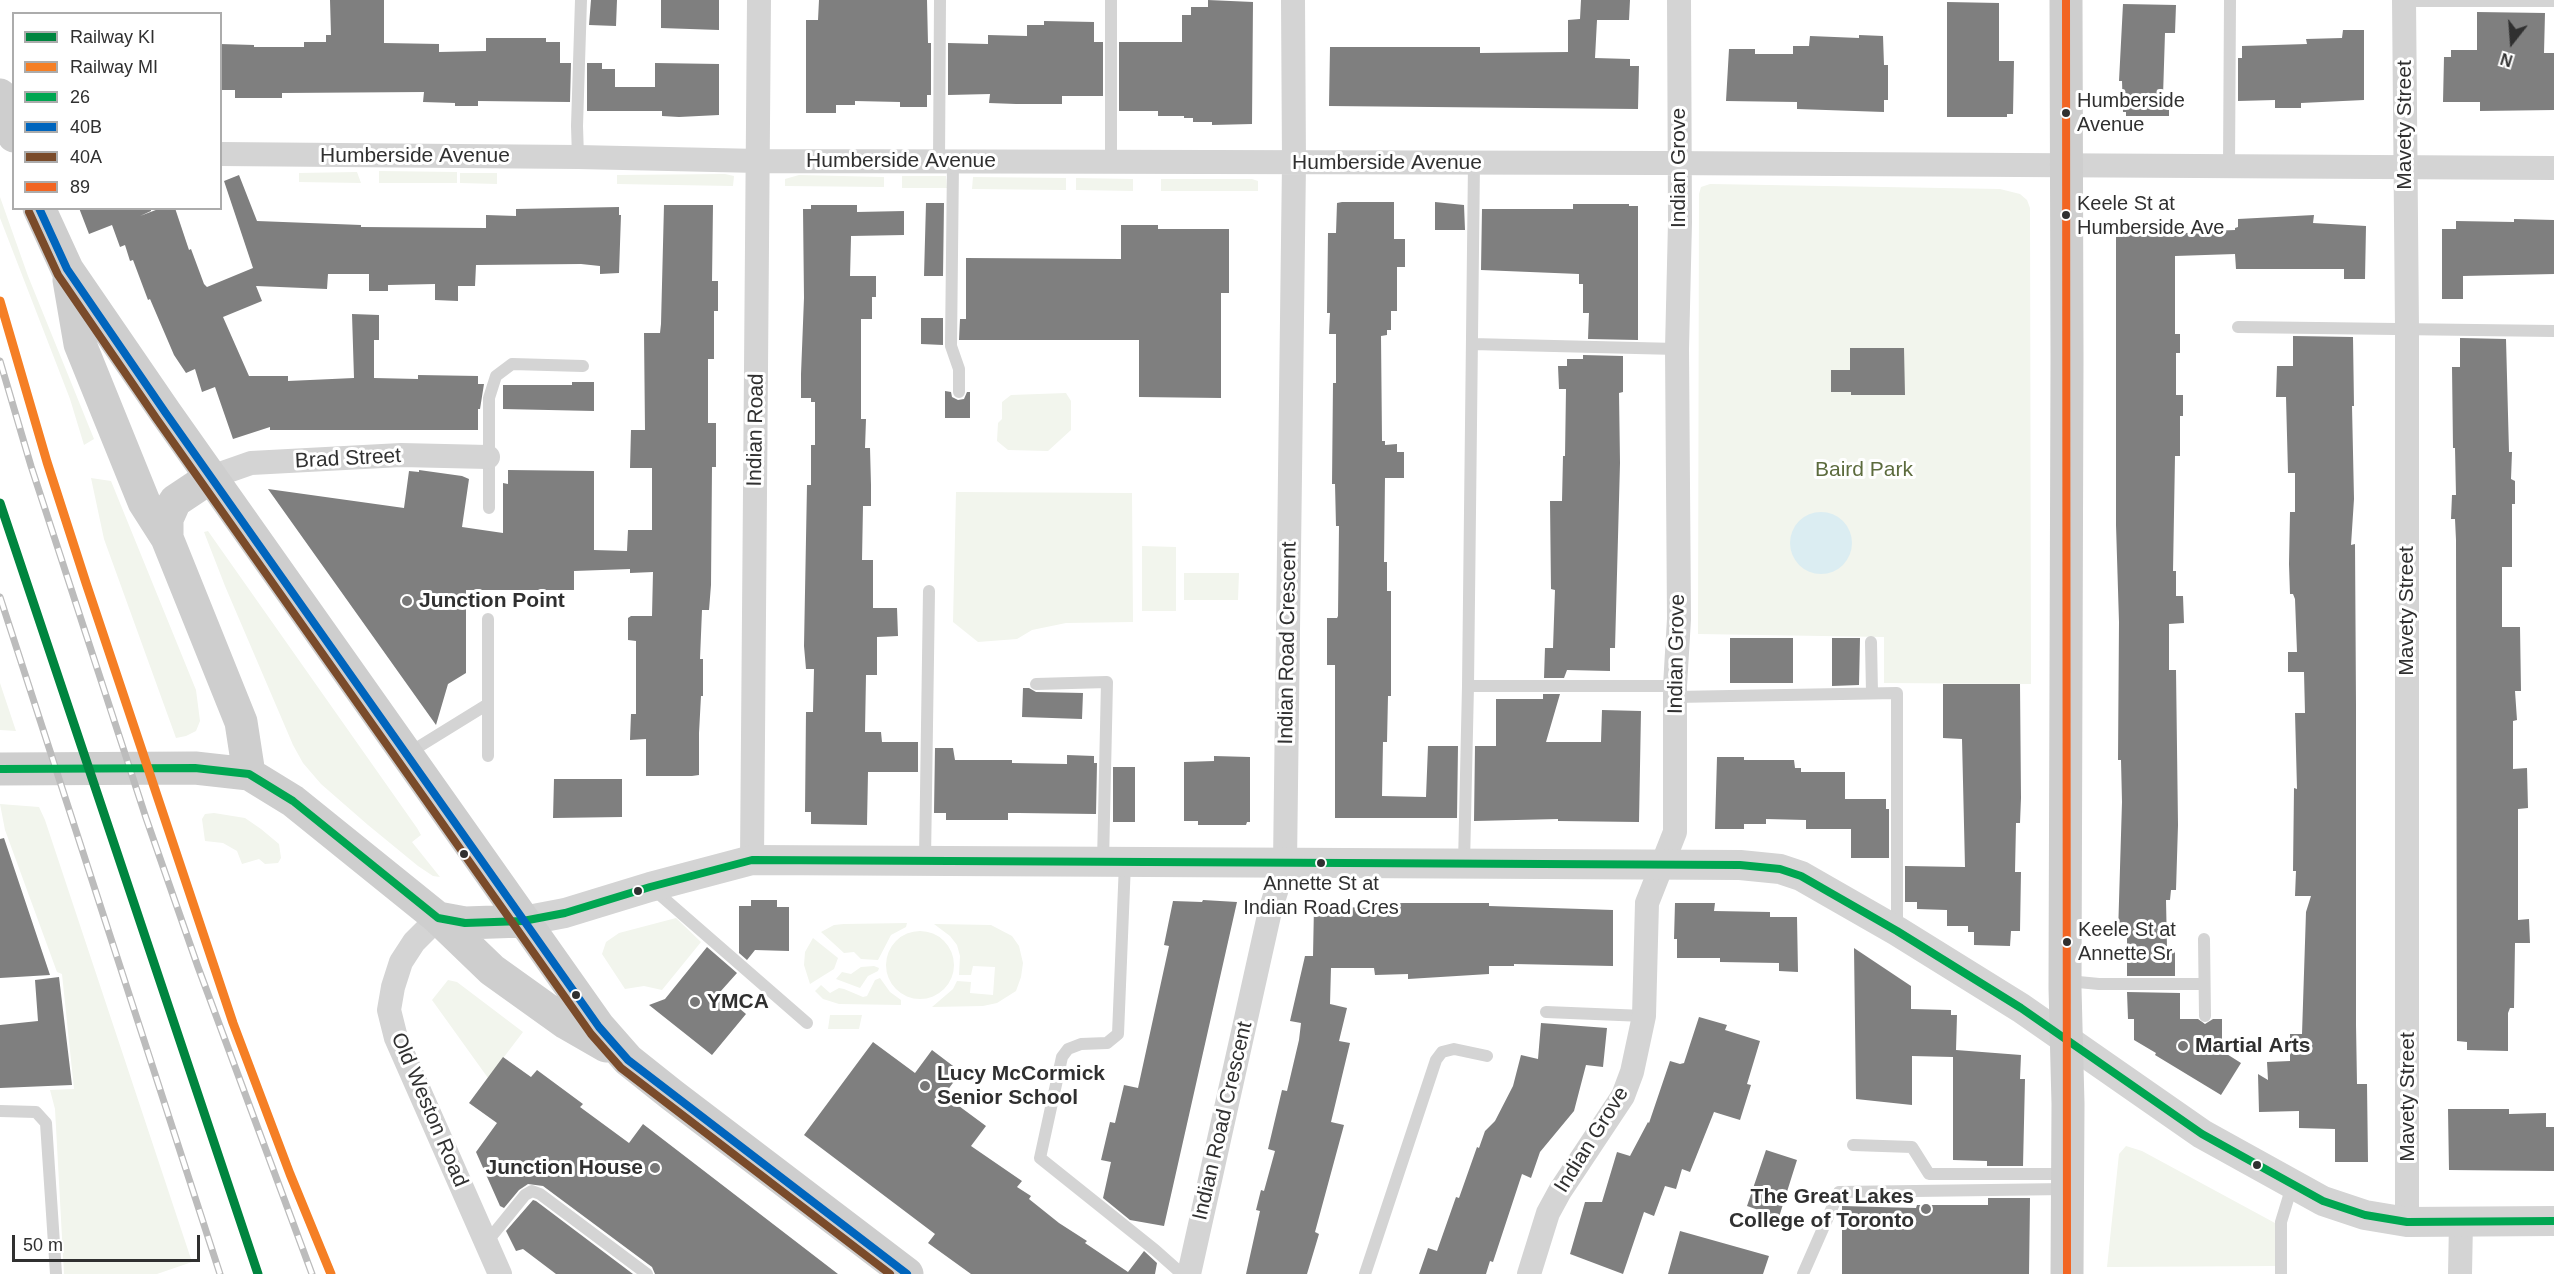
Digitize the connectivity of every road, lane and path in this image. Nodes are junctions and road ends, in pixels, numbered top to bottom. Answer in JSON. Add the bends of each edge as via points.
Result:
{"nodes":[{"id":1,"x":581,"y":0,"type":"edge"},
{"id":2,"x":759,"y":0,"type":"edge"},
{"id":3,"x":940,"y":0,"type":"edge"},
{"id":4,"x":1111,"y":0,"type":"edge"},
{"id":5,"x":1293,"y":0,"type":"edge"},
{"id":6,"x":1680,"y":0,"type":"edge"},
{"id":7,"x":2066,"y":0,"type":"edge"},
{"id":8,"x":2230,"y":0,"type":"edge"},
{"id":9,"x":2404,"y":1,"type":"edge"},
{"id":10,"x":2554,"y":1,"type":"edge"},
{"id":11,"x":0,"y":95,"type":"edge"},
{"id":12,"x":12,"y":130,"type":"edge"},
{"id":13,"x":222,"y":154,"type":"edge"},
{"id":14,"x":579,"y":157,"type":"junction"},
{"id":15,"x":759,"y":161,"type":"junction"},
{"id":16,"x":1111,"y":161,"type":"junction"},
{"id":17,"x":946,"y":162,"type":"junction"},
{"id":18,"x":1474,"y":162,"type":"junction"},
{"id":19,"x":1294,"y":163,"type":"junction"},
{"id":20,"x":1678,"y":163,"type":"junction"},
{"id":21,"x":2066,"y":166,"type":"junction"},
{"id":22,"x":2229,"y":167,"type":"junction"},
{"id":23,"x":2404,"y":168,"type":"junction"},
{"id":24,"x":2554,"y":168,"type":"edge"},
{"id":25,"x":40,"y":210,"type":"edge"},
{"id":26,"x":67,"y":269,"type":"junction"},
{"id":27,"x":2238,"y":327,"type":"dead end"},
{"id":28,"x":2407,"y":328,"type":"junction"},
{"id":29,"x":2554,"y":331,"type":"edge"},
{"id":30,"x":1472,"y":344,"type":"junction"},
{"id":31,"x":1677,"y":349,"type":"junction"},
{"id":32,"x":583,"y":366,"type":"dead end"},
{"id":33,"x":959,"y":392,"type":"dead end"},
{"id":34,"x":488,"y":457,"type":"junction"},
{"id":35,"x":211,"y":477,"type":"junction"},
{"id":36,"x":489,"y":508,"type":"dead end"},
{"id":37,"x":167,"y":538,"type":"junction"},
{"id":38,"x":929,"y":591,"type":"dead end"},
{"id":39,"x":488,"y":620,"type":"dead end"},
{"id":40,"x":1871,"y":642,"type":"dead end"},
{"id":41,"x":1036,"y":684,"type":"dead end"},
{"id":42,"x":1468,"y":686,"type":"junction"},
{"id":43,"x":1675,"y":692,"type":"junction"},
{"id":44,"x":1872,"y":693,"type":"junction"},
{"id":45,"x":488,"y":704,"type":"junction"},
{"id":46,"x":406,"y":754,"type":"junction"},
{"id":47,"x":488,"y":756,"type":"dead end"},
{"id":48,"x":0,"y":770,"type":"edge"},
{"id":49,"x":249,"y":774,"type":"junction"},
{"id":50,"x":752,"y":860,"type":"junction"},
{"id":51,"x":926,"y":860,"type":"junction"},
{"id":52,"x":1114,"y":863,"type":"junction"},
{"id":53,"x":1285,"y":864,"type":"junction"},
{"id":54,"x":1464,"y":865,"type":"junction"},
{"id":55,"x":1661,"y":866,"type":"junction"},
{"id":56,"x":650,"y":887,"type":"junction"},
{"id":57,"x":438,"y":918,"type":"junction"},
{"id":58,"x":523,"y":921,"type":"junction"},
{"id":59,"x":1897,"y":931,"type":"junction"},
{"id":60,"x":2204,"y":939,"type":"dead end"},
{"id":61,"x":2065,"y":981,"type":"junction"},
{"id":62,"x":2204,"y":984,"type":"junction"},
{"id":63,"x":1546,"y":1012,"type":"dead end"},
{"id":64,"x":1644,"y":1016,"type":"junction"},
{"id":65,"x":2205,"y":1016,"type":"dead end"},
{"id":66,"x":807,"y":1023,"type":"dead end"},
{"id":67,"x":2066,"y":1040,"type":"junction"},
{"id":68,"x":1487,"y":1056,"type":"dead end"},
{"id":69,"x":628,"y":1060,"type":"junction"},
{"id":70,"x":0,"y":1111,"type":"edge"},
{"id":71,"x":1853,"y":1144,"type":"dead end"},
{"id":72,"x":2067,"y":1182,"type":"junction"},
{"id":73,"x":2292,"y":1186,"type":"junction"},
{"id":74,"x":2554,"y":1221,"type":"edge"},
{"id":75,"x":2407,"y":1222,"type":"junction"},
{"id":76,"x":2461,"y":1222,"type":"junction"},
{"id":77,"x":486,"y":1243,"type":"junction"},
{"id":78,"x":892,"y":1270,"type":"edge"},
{"id":79,"x":56,"y":1274,"type":"edge"},
{"id":80,"x":500,"y":1274,"type":"edge"},
{"id":81,"x":647,"y":1274,"type":"edge"},
{"id":82,"x":1182,"y":1274,"type":"edge"},
{"id":83,"x":1189,"y":1274,"type":"edge"},
{"id":84,"x":1365,"y":1274,"type":"edge"},
{"id":85,"x":1529,"y":1274,"type":"edge"},
{"id":86,"x":1803,"y":1274,"type":"edge"},
{"id":87,"x":2067,"y":1274,"type":"edge"},
{"id":88,"x":2281,"y":1274,"type":"edge"},
{"id":89,"x":2460,"y":1274,"type":"edge"}],
"edges":[{"from":1,"to":14,"type":"lane"},
{"from":2,"to":15,"type":"street","name":"Indian Road"},
{"from":3,"to":17,"type":"lane"},
{"from":4,"to":16,"type":"lane"},
{"from":5,"to":19,"type":"street","name":"Indian Road Crescent"},
{"from":6,"to":20,"type":"street","name":"Indian Grove"},
{"from":7,"to":21,"type":"main road"},
{"from":8,"to":22,"type":"lane"},
{"from":9,"to":10,"type":"lane"},
{"from":9,"to":23,"type":"street","name":"Mavety Street"},
{"from":11,"to":12,"type":"main road"},
{"from":13,"to":14,"type":"street","name":"Humberside Avenue"},
{"from":14,"to":15,"type":"street","name":"Humberside Avenue"},
{"from":15,"to":17,"type":"street","name":"Humberside Avenue"},
{"from":15,"to":50,"type":"street","name":"Indian Road"},
{"from":16,"to":17,"type":"street","name":"Humberside Avenue"},
{"from":16,"to":19,"type":"street","name":"Humberside Avenue"},
{"from":17,"to":33,"type":"lane","via":[[951,346],[959,369]]},
{"from":18,"to":19,"type":"street","name":"Humberside Avenue"},
{"from":18,"to":20,"type":"street","name":"Humberside Avenue"},
{"from":18,"to":30,"type":"lane"},
{"from":19,"to":53,"type":"street","name":"Indian Road Crescent"},
{"from":20,"to":21,"type":"street","name":"Humberside Avenue"},
{"from":20,"to":31,"type":"street","name":"Indian Grove"},
{"from":21,"to":22,"type":"street","name":"Humberside Avenue"},
{"from":21,"to":61,"type":"main road"},
{"from":22,"to":23,"type":"street","name":"Humberside Avenue"},
{"from":23,"to":24,"type":"street","name":"Humberside Avenue"},
{"from":23,"to":28,"type":"street","name":"Mavety Street"},
{"from":25,"to":26,"type":"main road"},
{"from":26,"to":35,"type":"main road"},
{"from":26,"to":37,"type":"main road","via":[[80,344],[144,502]]},
{"from":27,"to":28,"type":"lane"},
{"from":28,"to":29,"type":"lane"},
{"from":28,"to":75,"type":"street","name":"Mavety Street"},
{"from":30,"to":31,"type":"lane"},
{"from":30,"to":42,"type":"lane"},
{"from":31,"to":43,"type":"street","name":"Indian Grove","via":[[1679,619]]},
{"from":32,"to":34,"type":"lane","via":[[512,364],[496,376],[489,398]]},
{"from":34,"to":35,"type":"street","name":"Brad Street","via":[[401,455],[251,463]]},
{"from":34,"to":36,"type":"lane"},
{"from":35,"to":37,"type":"main road","via":[[175,501],[167,519]]},
{"from":35,"to":46,"type":"main road"},
{"from":37,"to":49,"type":"main road","via":[[241,722]]},
{"from":38,"to":51,"type":"lane"},
{"from":39,"to":45,"type":"lane"},
{"from":40,"to":44,"type":"lane"},
{"from":41,"to":52,"type":"lane","via":[[1107,682]]},
{"from":42,"to":43,"type":"lane"},
{"from":42,"to":54,"type":"lane"},
{"from":43,"to":44,"type":"lane"},
{"from":43,"to":55,"type":"street","name":"Indian Grove","via":[[1675,832]]},
{"from":44,"to":59,"type":"lane","via":[[1897,693]]},
{"from":45,"to":46,"type":"lane"},
{"from":45,"to":47,"type":"lane"},
{"from":46,"to":58,"type":"main road"},
{"from":48,"to":49,"type":"main road","via":[[195,768]]},
{"from":49,"to":57,"type":"main road","via":[[293,801]]},
{"from":50,"to":51,"type":"street"},
{"from":50,"to":56,"type":"street"},
{"from":51,"to":52,"type":"street"},
{"from":52,"to":53,"type":"street"},
{"from":52,"to":82,"type":"lane","via":[[1118,1034],[1107,1043],[1068,1049],[1062,1058],[1040,1158]]},
{"from":53,"to":54,"type":"street"},
{"from":53,"to":83,"type":"street","name":"Indian Road Crescent","via":[[1270,911]]},
{"from":54,"to":55,"type":"street"},
{"from":55,"to":59,"type":"street","via":[[1780,869],[1801,876]]},
{"from":55,"to":64,"type":"street","name":"Indian Grove","via":[[1647,903]]},
{"from":56,"to":58,"type":"street","via":[[565,913]]},
{"from":56,"to":66,"type":"lane"},
{"from":57,"to":58,"type":"main road","via":[[465,923]]},
{"from":57,"to":69,"type":"main road","via":[[492,970],[566,1023]]},
{"from":57,"to":77,"type":"street","name":"Old Weston Road","via":[[401,962],[389,1010],[396,1038]]},
{"from":58,"to":69,"type":"main road","via":[[599,1027]]},
{"from":59,"to":67,"type":"street"},
{"from":60,"to":62,"type":"lane"},
{"from":61,"to":62,"type":"lane"},
{"from":61,"to":67,"type":"main road"},
{"from":62,"to":65,"type":"lane"},
{"from":63,"to":64,"type":"lane"},
{"from":64,"to":85,"type":"street","name":"Indian Grove","via":[[1623,1096],[1548,1213]]},
{"from":67,"to":72,"type":"main road"},
{"from":67,"to":73,"type":"street","via":[[2202,1134]]},
{"from":68,"to":84,"type":"lane","via":[[1454,1049],[1442,1052],[1436,1060]]},
{"from":69,"to":78,"type":"main road"},
{"from":70,"to":79,"type":"lane","via":[[36,1112],[46,1123]]},
{"from":71,"to":72,"type":"lane","via":[[1912,1147],[1929,1174]]},
{"from":72,"to":86,"type":"lane","via":[[1839,1192]]},
{"from":72,"to":87,"type":"main road"},
{"from":73,"to":75,"type":"street","via":[[2365,1215]]},
{"from":73,"to":88,"type":"lane","via":[[2281,1222]]},
{"from":74,"to":76,"type":"street"},
{"from":75,"to":76,"type":"street"},
{"from":76,"to":89,"type":"street"},
{"from":77,"to":80,"type":"street","name":"Old Weston Road"},
{"from":77,"to":81,"type":"lane","via":[[532,1191]]}]}
